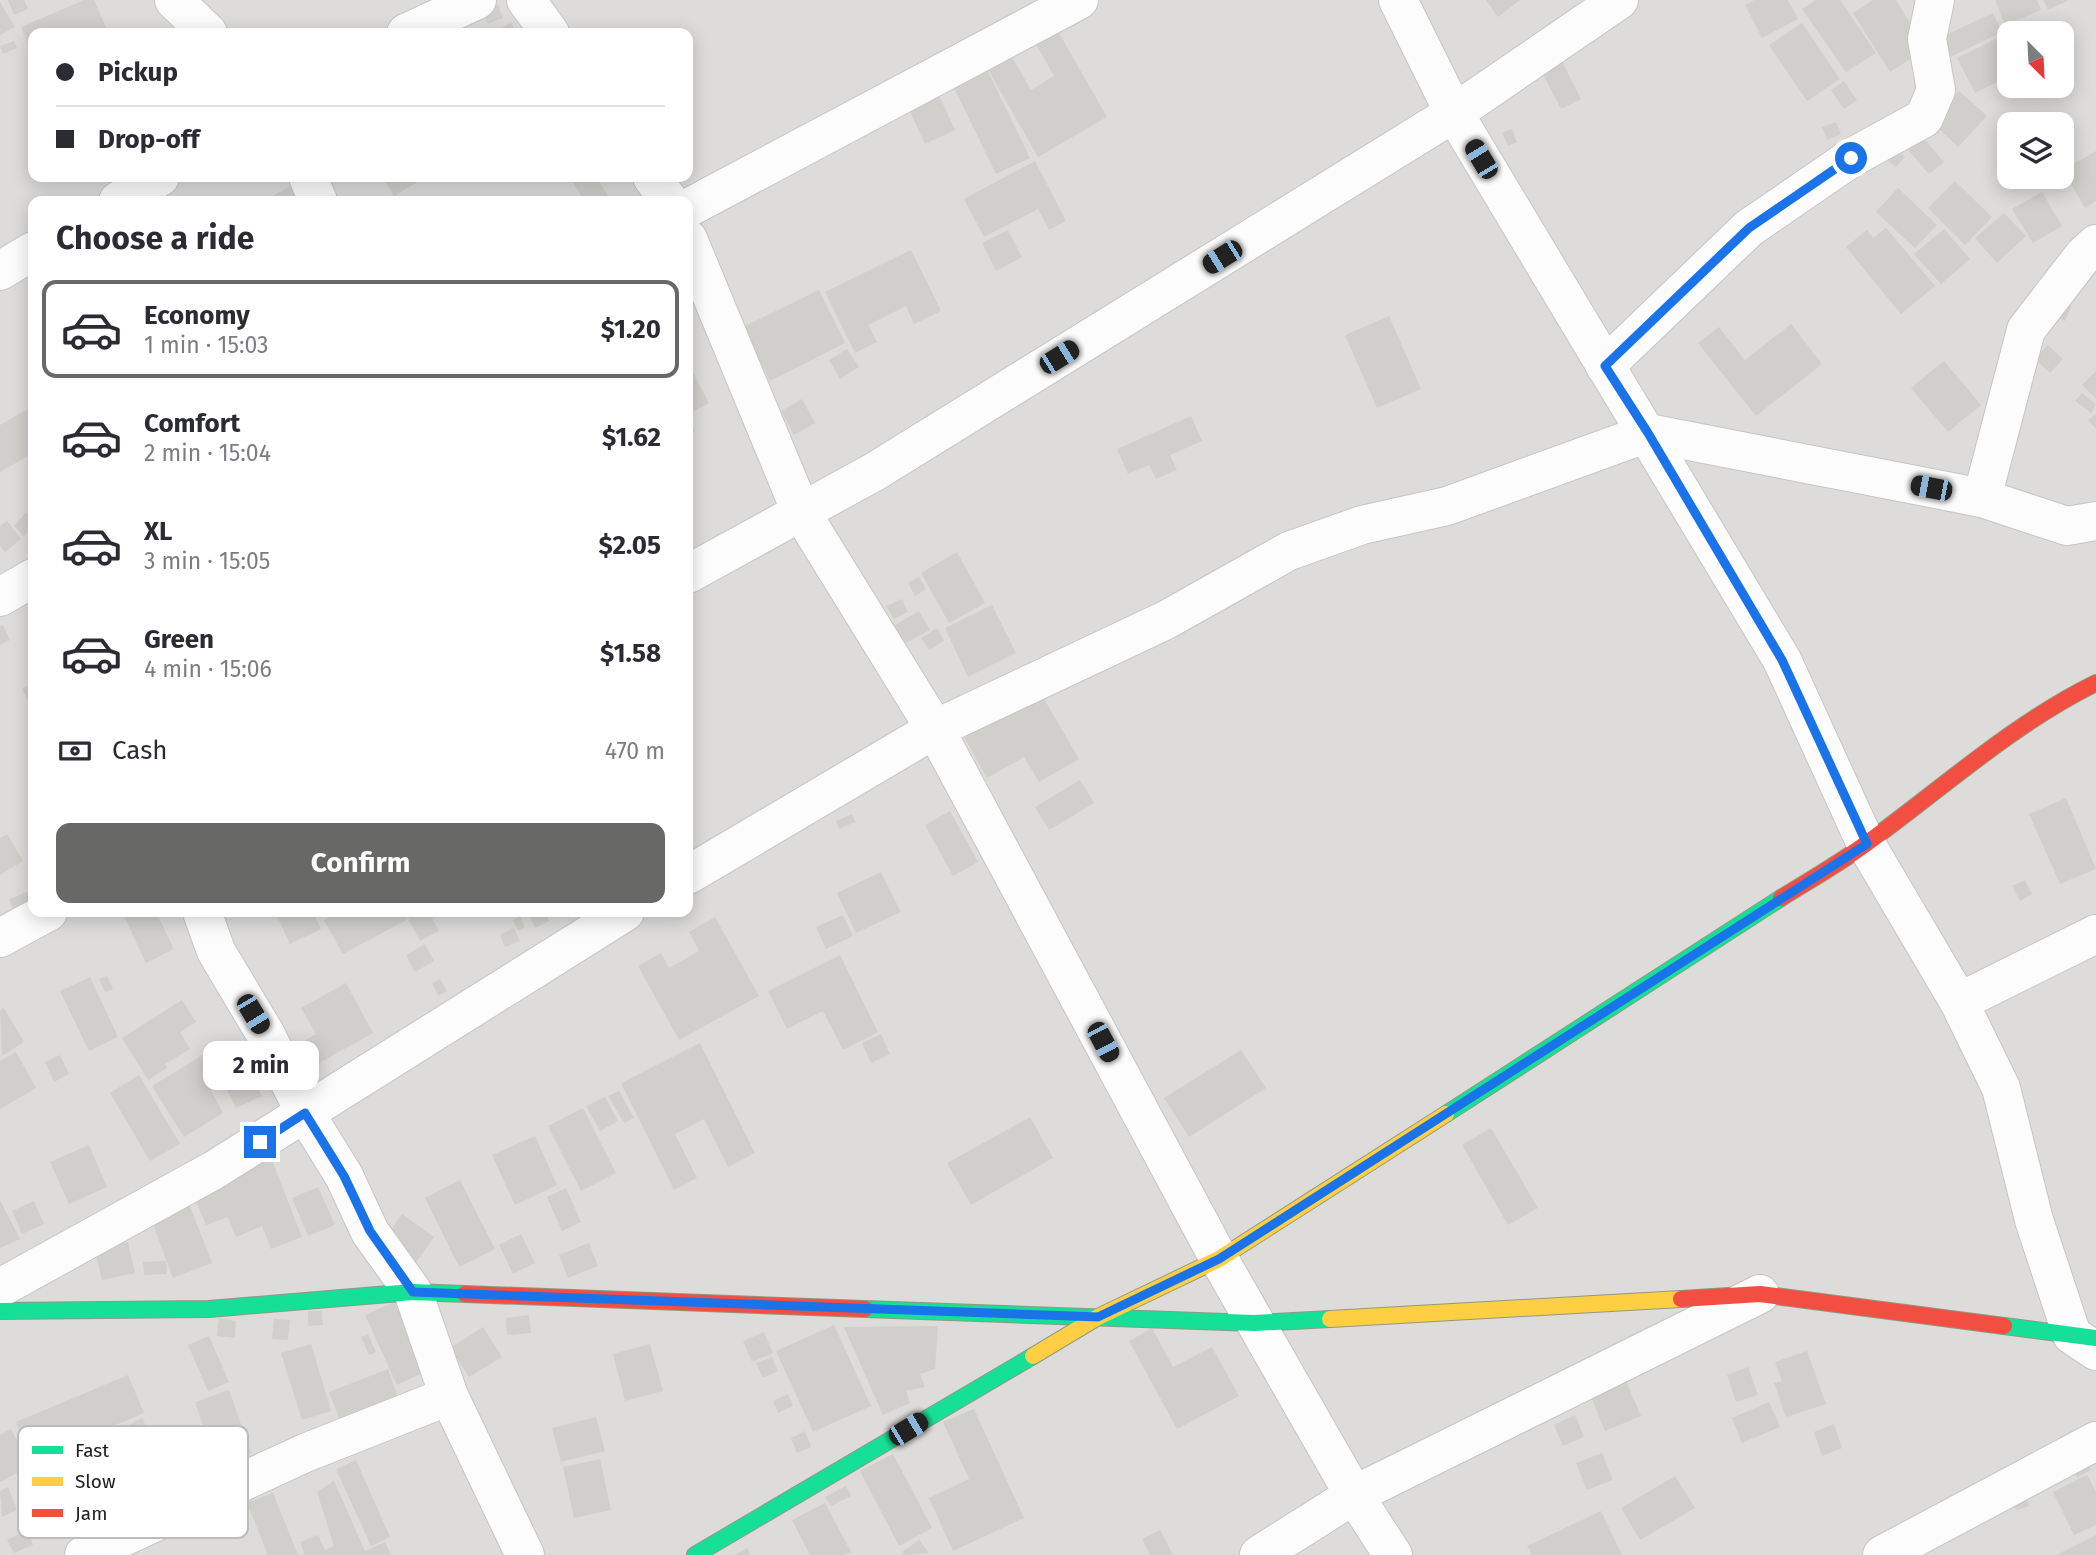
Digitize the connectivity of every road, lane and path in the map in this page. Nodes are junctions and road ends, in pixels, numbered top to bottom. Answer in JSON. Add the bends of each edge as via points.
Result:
{"nodes":[{"id":1,"x":174,"y":0,"type":"edge"},
{"id":2,"x":477,"y":0,"type":"edge"},
{"id":3,"x":526,"y":0,"type":"edge"},
{"id":4,"x":1079,"y":0,"type":"edge"},
{"id":5,"x":1398,"y":0,"type":"edge"},
{"id":6,"x":1619,"y":0,"type":"edge"},
{"id":7,"x":1935,"y":0,"type":"edge"},
{"id":8,"x":203,"y":28,"type":"edge"},
{"id":9,"x":417,"y":28,"type":"edge"},
{"id":10,"x":546,"y":28,"type":"edge"},
{"id":11,"x":1454,"y":113,"type":"junction"},
{"id":12,"x":151,"y":182,"type":"edge"},
{"id":13,"x":127,"y":196,"type":"edge"},
{"id":14,"x":693,"y":205,"type":"edge"},
{"id":15,"x":2096,"y":244,"type":"edge"},
{"id":16,"x":693,"y":251,"type":"edge"},
{"id":17,"x":28,"y":254,"type":"edge"},
{"id":18,"x":0,"y":271,"type":"edge"},
{"id":19,"x":1605,"y":366,"type":"junction"},
{"id":20,"x":1648,"y":433,"type":"junction"},
{"id":21,"x":1982,"y":498,"type":"junction"},
{"id":22,"x":800,"y":512,"type":"junction"},
{"id":23,"x":2096,"y":521,"type":"edge"},
{"id":24,"x":693,"y":571,"type":"edge"},
{"id":25,"x":28,"y":581,"type":"edge"},
{"id":26,"x":0,"y":597,"type":"edge"},
{"id":27,"x":2096,"y":683,"type":"edge"},
{"id":28,"x":935,"y":729,"type":"junction"},
{"id":29,"x":1867,"y":844,"type":"junction"},
{"id":30,"x":693,"y":872,"type":"edge"},
{"id":31,"x":39,"y":917,"type":"edge"},
{"id":32,"x":204,"y":917,"type":"edge"},
{"id":33,"x":617,"y":917,"type":"edge"},
{"id":34,"x":2096,"y":934,"type":"edge"},
{"id":35,"x":0,"y":938,"type":"edge"},
{"id":36,"x":1959,"y":1002,"type":"junction"},
{"id":37,"x":305,"y":1113,"type":"junction"},
{"id":38,"x":1219,"y":1259,"type":"junction"},
{"id":39,"x":0,"y":1288,"type":"edge"},
{"id":40,"x":413,"y":1292,"type":"junction"},
{"id":41,"x":1760,"y":1294,"type":"junction"},
{"id":42,"x":0,"y":1311,"type":"edge"},
{"id":43,"x":1098,"y":1317,"type":"junction"},
{"id":44,"x":1254,"y":1323,"type":"junction"},
{"id":45,"x":2088,"y":1342,"type":"edge"},
{"id":46,"x":449,"y":1396,"type":"junction"},
{"id":47,"x":2096,"y":1441,"type":"edge"},
{"id":48,"x":248,"y":1479,"type":"edge"},
{"id":49,"x":1354,"y":1495,"type":"junction"},
{"id":50,"x":120,"y":1538,"type":"edge"},
{"id":51,"x":84,"y":1555,"type":"edge"},
{"id":52,"x":525,"y":1555,"type":"edge"},
{"id":53,"x":695,"y":1555,"type":"edge"},
{"id":54,"x":1259,"y":1555,"type":"edge"},
{"id":55,"x":1392,"y":1555,"type":"edge"},
{"id":56,"x":1882,"y":1555,"type":"edge"}],
"edges":[{"from":1,"to":8,"type":"street"},
{"from":2,"to":9,"type":"street"},
{"from":3,"to":10,"type":"street"},
{"from":4,"to":14,"type":"street"},
{"from":5,"to":11,"type":"street"},
{"from":6,"to":11,"type":"street"},
{"from":7,"to":19,"type":"street","via":[[1927,39],[1936,90],[1924,118],[1851,158],[1749,228]]},
{"from":11,"to":19,"type":"street"},
{"from":11,"to":22,"type":"street","via":[[886,465]]},
{"from":12,"to":13,"type":"street"},
{"from":15,"to":21,"type":"street","via":[[2026,330]]},
{"from":16,"to":22,"type":"street"},
{"from":17,"to":18,"type":"street"},
{"from":19,"to":20,"type":"street"},
{"from":20,"to":21,"type":"street"},
{"from":20,"to":28,"type":"street","via":[[1447,506],[1362,525],[1289,551],[1166,620]]},
{"from":20,"to":29,"type":"street","via":[[1782,660]]},
{"from":21,"to":23,"type":"street","via":[[2067,526]]},
{"from":22,"to":24,"type":"street"},
{"from":22,"to":28,"type":"street"},
{"from":25,"to":26,"type":"street"},
{"from":27,"to":29,"type":"street","via":[[1985,751]]},
{"from":28,"to":30,"type":"street"},
{"from":28,"to":38,"type":"street"},
{"from":29,"to":36,"type":"street"},
{"from":29,"to":38,"type":"street"},
{"from":31,"to":35,"type":"street"},
{"from":32,"to":37,"type":"street","via":[[216,951]]},
{"from":33,"to":37,"type":"street"},
{"from":34,"to":36,"type":"street"},
{"from":36,"to":45,"type":"street","via":[[2001,1088],[2034,1220]]},
{"from":37,"to":39,"type":"street","via":[[214,1170]]},
{"from":37,"to":40,"type":"street","via":[[344,1176],[370,1231]]},
{"from":38,"to":43,"type":"street"},
{"from":38,"to":44,"type":"street"},
{"from":40,"to":42,"type":"street","via":[[209,1309]]},
{"from":40,"to":43,"type":"street"},
{"from":40,"to":46,"type":"street"},
{"from":41,"to":44,"type":"street"},
{"from":41,"to":45,"type":"street"},
{"from":41,"to":49,"type":"street"},
{"from":43,"to":44,"type":"street"},
{"from":43,"to":53,"type":"street"},
{"from":44,"to":49,"type":"street"},
{"from":46,"to":48,"type":"street"},
{"from":46,"to":52,"type":"street"},
{"from":47,"to":56,"type":"street"},
{"from":49,"to":54,"type":"street"},
{"from":49,"to":55,"type":"street"},
{"from":50,"to":51,"type":"street"}]}
